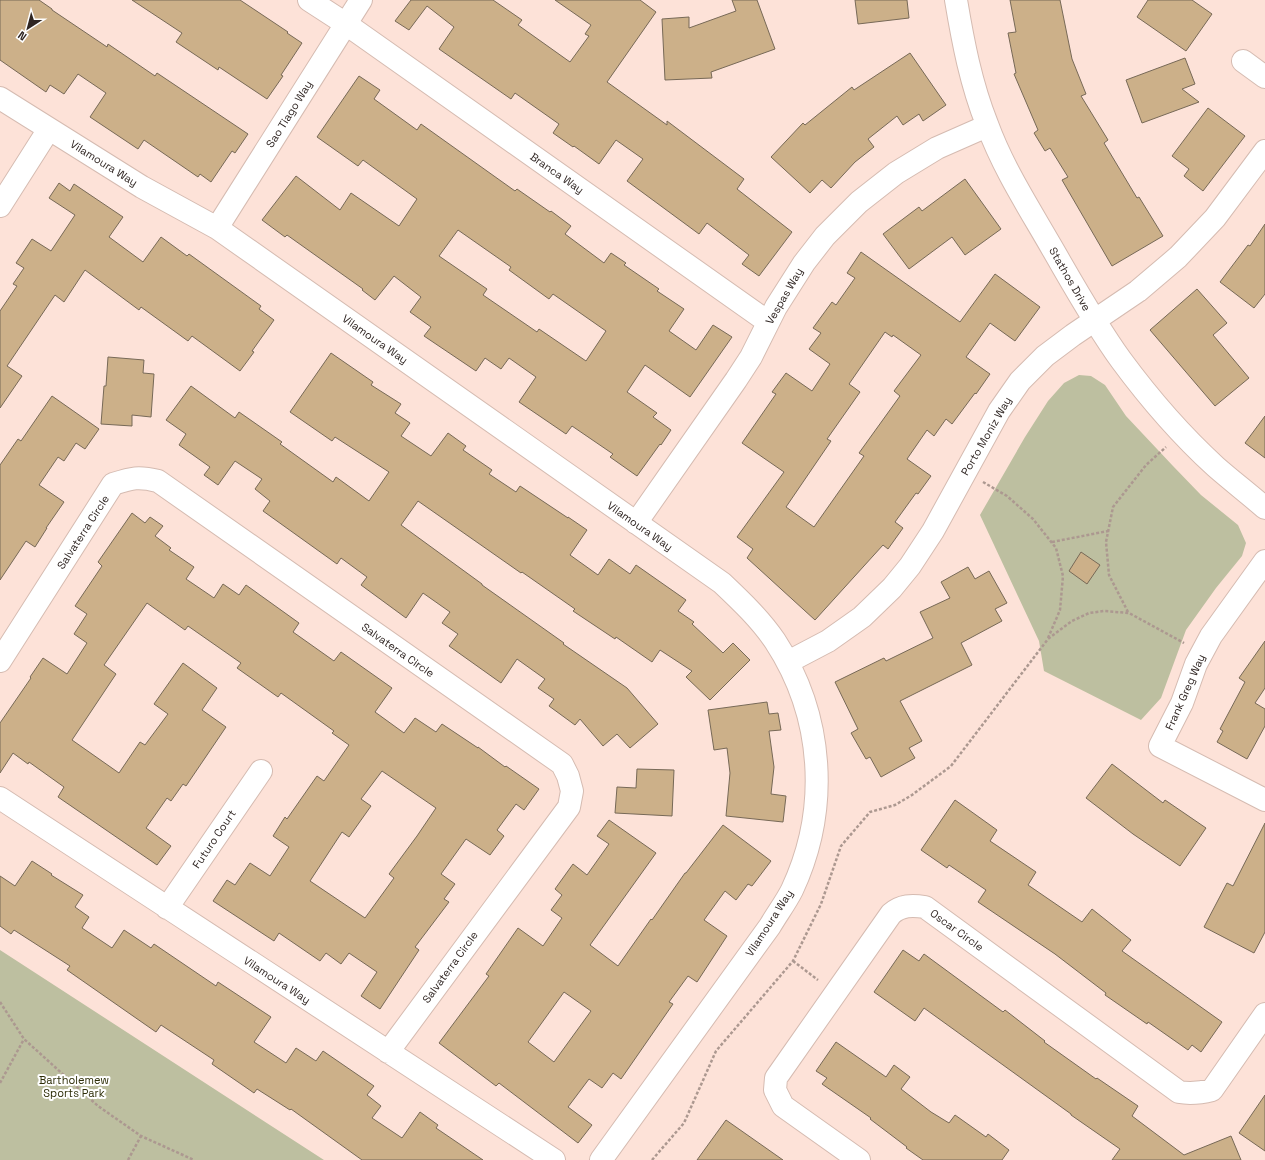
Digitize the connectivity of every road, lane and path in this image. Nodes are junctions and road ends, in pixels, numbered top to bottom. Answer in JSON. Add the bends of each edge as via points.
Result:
{"nodes":[{"id":1,"x":309,"y":0,"type":"edge"},
{"id":2,"x":361,"y":0,"type":"edge"},
{"id":3,"x":956,"y":0,"type":"edge"},
{"id":4,"x":346,"y":24,"type":"junction"},
{"id":5,"x":1243,"y":62,"type":"dead end"},
{"id":6,"x":1265,"y":77,"type":"edge"},
{"id":7,"x":0,"y":98,"type":"edge"},
{"id":8,"x":987,"y":126,"type":"junction"},
{"id":9,"x":49,"y":129,"type":"junction"},
{"id":10,"x":1265,"y":152,"type":"edge"},
{"id":11,"x":0,"y":206,"type":"edge"},
{"id":12,"x":217,"y":228,"type":"junction"},
{"id":13,"x":1094,"y":321,"type":"junction"},
{"id":14,"x":768,"y":322,"type":"junction"},
{"id":15,"x":1182,"y":433,"type":"junction"},
{"id":16,"x":965,"y":472,"type":"junction"},
{"id":17,"x":1265,"y":508,"type":"edge"},
{"id":18,"x":636,"y":523,"type":"junction"},
{"id":19,"x":1108,"y":531,"type":"junction"},
{"id":20,"x":1051,"y":542,"type":"junction"},
{"id":21,"x":1265,"y":561,"type":"edge"},
{"id":22,"x":1129,"y":613,"type":"junction"},
{"id":23,"x":1048,"y":639,"type":"junction"},
{"id":24,"x":1203,"y":652,"type":"junction"},
{"id":25,"x":0,"y":661,"type":"edge"},
{"id":26,"x":788,"y":662,"type":"junction"},
{"id":27,"x":261,"y":771,"type":"dead end"},
{"id":28,"x":0,"y":798,"type":"edge"},
{"id":29,"x":1265,"y":800,"type":"edge"},
{"id":30,"x":167,"y":908,"type":"junction"},
{"id":31,"x":793,"y":961,"type":"junction"},
{"id":32,"x":836,"y":993,"type":"junction"},
{"id":33,"x":0,"y":1002,"type":"edge"},
{"id":34,"x":1265,"y":1014,"type":"edge"},
{"id":35,"x":24,"y":1039,"type":"junction"},
{"id":36,"x":388,"y":1052,"type":"junction"},
{"id":37,"x":0,"y":1083,"type":"edge"},
{"id":38,"x":141,"y":1136,"type":"junction"},
{"id":39,"x":128,"y":1160,"type":"edge"},
{"id":40,"x":194,"y":1160,"type":"edge"},
{"id":41,"x":554,"y":1160,"type":"edge"},
{"id":42,"x":601,"y":1160,"type":"edge"},
{"id":43,"x":652,"y":1160,"type":"edge"},
{"id":44,"x":859,"y":1160,"type":"edge"}],
"edges":[{"from":1,"to":4,"type":"street","name":"Branca Way"},
{"from":2,"to":4,"type":"street","name":"Sao Tiago Way"},
{"from":3,"to":8,"type":"street","name":"Stathos Drive","via":[[965,49]]},
{"from":4,"to":12,"type":"street","name":"Sao Tiago Way"},
{"from":4,"to":14,"type":"street","name":"Branca Way"},
{"from":5,"to":6,"type":"street"},
{"from":7,"to":9,"type":"street","name":"Vilamoura Way"},
{"from":8,"to":13,"type":"street","name":"Stathos Drive","via":[[1009,175]]},
{"from":8,"to":14,"type":"street","name":"Vespas Way","via":[[937,148],[896,173],[859,202],[825,236],[804,263]]},
{"from":9,"to":11,"type":"street"},
{"from":9,"to":12,"type":"street","name":"Vilamoura Way","via":[[142,188]]},
{"from":10,"to":13,"type":"street","name":"Porto Moniz Way","via":[[1215,218],[1178,257],[1138,291]]},
{"from":12,"to":18,"type":"street","name":"Vilamoura Way"},
{"from":13,"to":15,"type":"street","name":"Stathos Drive","via":[[1121,360]]},
{"from":13,"to":16,"type":"street","name":"Porto Moniz Way","via":[[1045,356],[1020,381],[999,410]]},
{"from":14,"to":18,"type":"street","name":"Vespas Way","via":[[751,357],[736,380]]},
{"from":15,"to":17,"type":"street","name":"Stathos Drive","via":[[1216,467]]},
{"from":15,"to":19,"type":"path","via":[[1146,465],[1113,507]]},
{"from":16,"to":20,"type":"path","via":[[1007,496],[1033,519]]},
{"from":16,"to":26,"type":"street","name":"Porto Moniz Way","via":[[929,537],[892,588],[856,621],[828,641]]},
{"from":18,"to":26,"type":"street","name":"Vilamoura Way","via":[[722,583],[750,609]]},
{"from":19,"to":20,"type":"path"},
{"from":19,"to":22,"type":"path","via":[[1106,542],[1109,576]]},
{"from":20,"to":23,"type":"path","via":[[1056,548],[1063,576],[1060,610]]},
{"from":21,"to":24,"type":"street","name":"Frank Greg Way","via":[[1211,636]]},
{"from":22,"to":23,"type":"path","via":[[1089,613],[1072,621]]},
{"from":22,"to":24,"type":"path"},
{"from":23,"to":31,"type":"path","via":[[951,766],[895,805],[870,812],[841,846],[821,904]]},
{"from":24,"to":29,"type":"street","name":"Frank Greg Way","via":[[1182,703],[1160,746]]},
{"from":25,"to":36,"type":"street","name":"Salvaterra Circle","via":[[113,484],[131,478],[145,478],[158,481],[562,764],[572,791],[569,807]]},
{"from":26,"to":42,"type":"street","name":"Vilamoura Way","via":[[808,714],[816,755],[815,811],[807,852],[792,890],[770,926]]},
{"from":27,"to":30,"type":"street","name":"Futuro Court"},
{"from":28,"to":30,"type":"street","name":"Vilamoura Way"},
{"from":30,"to":36,"type":"street","name":"Vilamoura Way"},
{"from":31,"to":32,"type":"path"},
{"from":31,"to":43,"type":"path","via":[[716,1051],[684,1123]]},
{"from":32,"to":34,"type":"street","name":"Oscar Circle","via":[[891,914],[897,909],[911,905],[925,907],[1179,1092],[1188,1094],[1212,1090]]},
{"from":32,"to":44,"type":"street","name":"Oscar Circle","via":[[776,1078],[775,1090],[783,1106]]},
{"from":33,"to":35,"type":"path"},
{"from":35,"to":37,"type":"path"},
{"from":35,"to":38,"type":"path","via":[[98,1106]]},
{"from":36,"to":41,"type":"street","name":"Vilamoura Way"},
{"from":38,"to":39,"type":"path"},
{"from":38,"to":40,"type":"path"}]}
